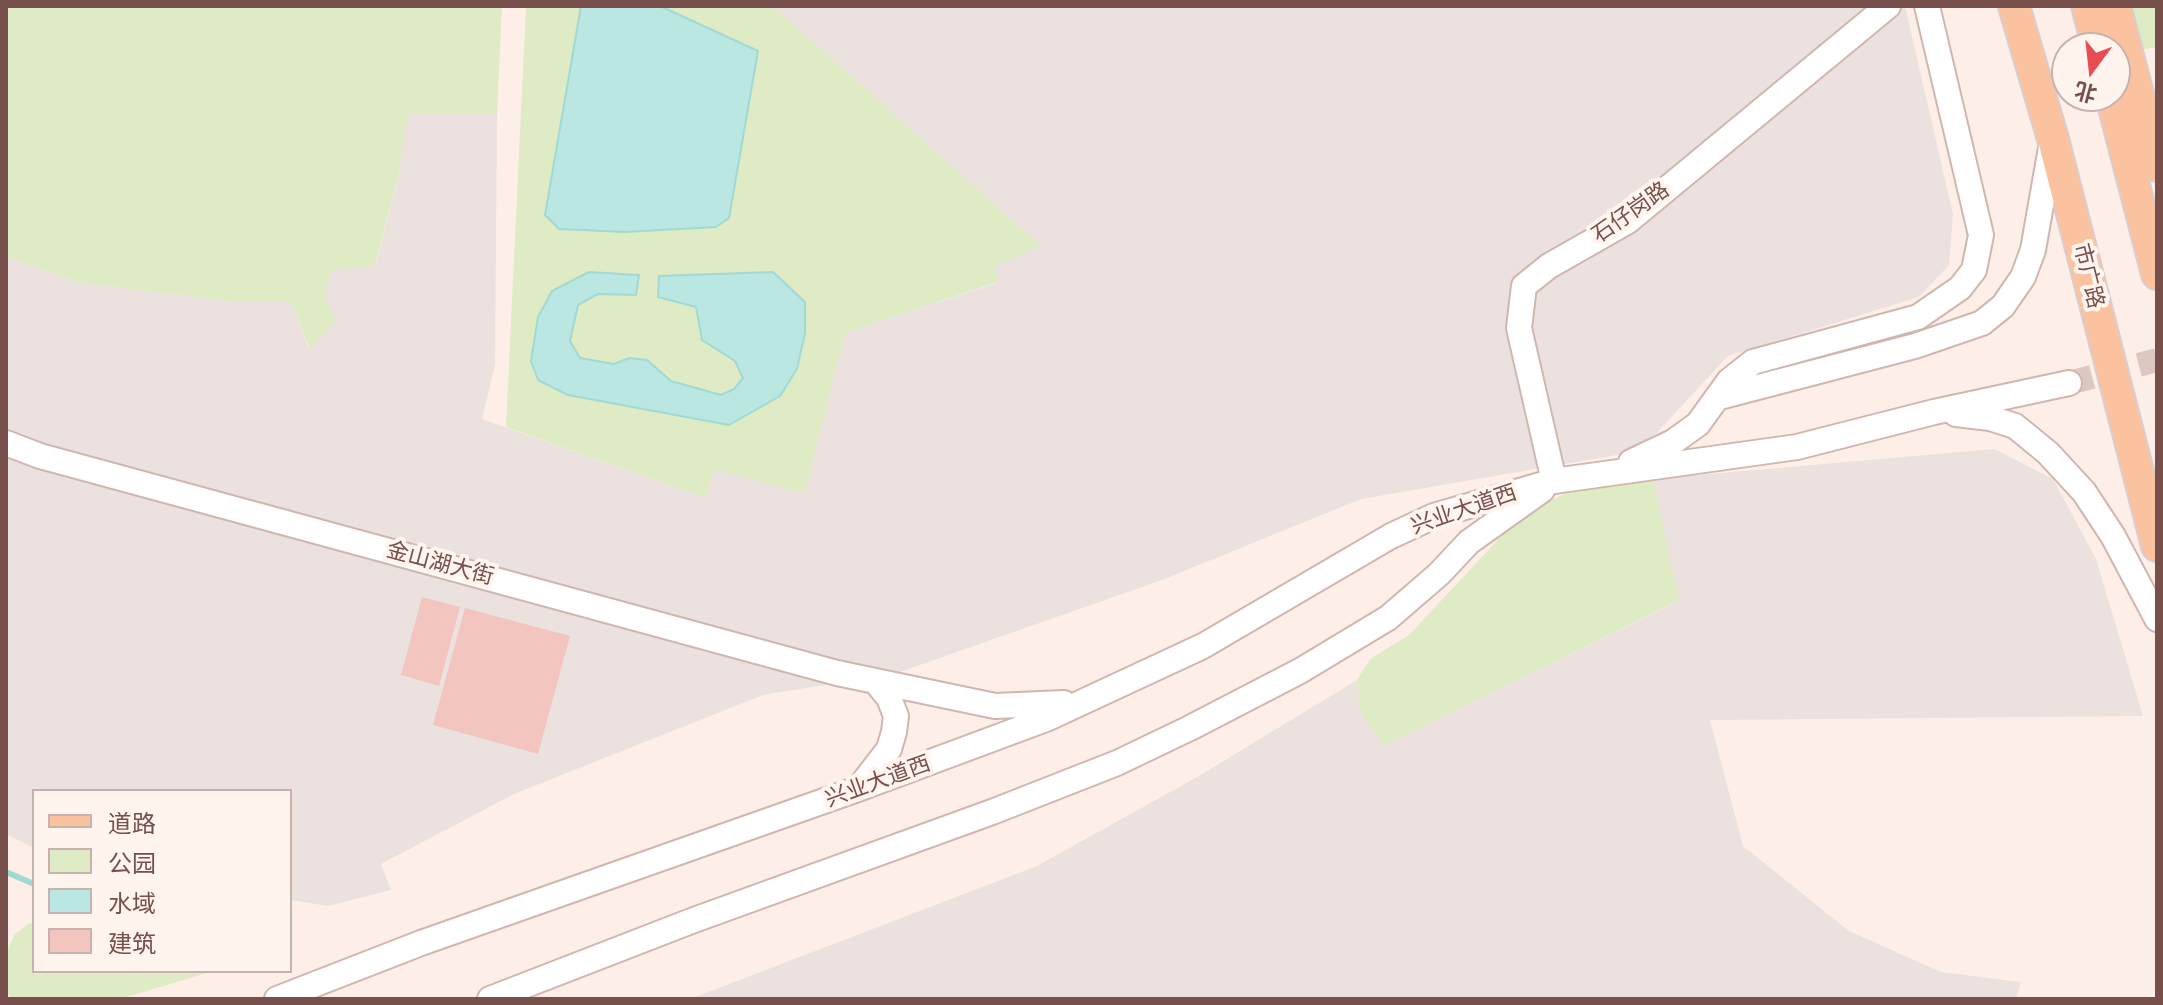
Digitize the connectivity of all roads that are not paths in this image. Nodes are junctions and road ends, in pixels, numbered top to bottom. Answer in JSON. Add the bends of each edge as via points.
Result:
{"nodes":[{"id":1,"x":1888,"y":6,"type":"edge"},
{"id":2,"x":1927,"y":6,"type":"edge"},
{"id":3,"x":2014,"y":6,"type":"edge"},
{"id":4,"x":2087,"y":6,"type":"edge"},
{"id":5,"x":2115,"y":6,"type":"edge"},
{"id":6,"x":2094,"y":32,"type":"edge"},
{"id":7,"x":2115,"y":112,"type":"edge"},
{"id":8,"x":2053,"y":139,"type":"junction"},
{"id":9,"x":2157,"y":166,"type":"edge"},
{"id":10,"x":2157,"y":274,"type":"edge"},
{"id":11,"x":2069,"y":383,"type":"tunnel mouth"},
{"id":12,"x":1720,"y":397,"type":"junction"},
{"id":13,"x":1934,"y":412,"type":"junction"},
{"id":14,"x":6,"y":443,"type":"edge"},
{"id":15,"x":1613,"y":471,"type":"junction"},
{"id":16,"x":1554,"y":481,"type":"junction"},
{"id":17,"x":2157,"y":546,"type":"edge"},
{"id":18,"x":2157,"y":619,"type":"edge"},
{"id":19,"x":876,"y":682,"type":"junction"},
{"id":20,"x":1109,"y":690,"type":"junction"},
{"id":21,"x":858,"y":789,"type":"junction"},
{"id":22,"x":277,"y":999,"type":"edge"},
{"id":23,"x":490,"y":999,"type":"edge"}],
"edges":[{"from":1,"to":16,"type":"street","name":"石仔岗路","via":[[1628,221],[1524,286],[1519,328]]},
{"from":2,"to":12,"type":"street","via":[[1981,235],[1974,270],[1960,288],[1918,317],[1753,362],[1739,370]]},
{"from":3,"to":8,"type":"main road","name":"市广路"},
{"from":4,"to":6,"type":"main road"},
{"from":5,"to":9,"type":"main road"},
{"from":7,"to":10,"type":"main road"},
{"from":8,"to":12,"type":"street","via":[[2033,250],[2023,277],[2003,306],[1982,323]]},
{"from":8,"to":17,"type":"main road","name":"市广路"},
{"from":11,"to":13,"type":"street"},
{"from":12,"to":15,"type":"street","via":[[1698,424],[1673,442]]},
{"from":13,"to":15,"type":"street","via":[[1797,447]]},
{"from":13,"to":18,"type":"street","via":[[2015,426],[2048,453],[2084,492],[2113,536]]},
{"from":14,"to":19,"type":"street","name":"金山湖大街"},
{"from":15,"to":16,"type":"street"},
{"from":16,"to":20,"type":"street","name":"兴业大道西","via":[[1434,516],[1391,536],[1203,646]]},
{"from":16,"to":23,"type":"street","name":"兴业大道西","via":[[1469,542],[1388,618],[1190,728],[992,812]]},
{"from":19,"to":20,"type":"street","name":"金山湖大街","via":[[995,706],[1062,704]]},
{"from":19,"to":21,"type":"street","via":[[896,716],[894,732],[889,749]]},
{"from":20,"to":21,"type":"street","name":"兴业大道西"},
{"from":21,"to":22,"type":"street","name":"兴业大道西"}]}
